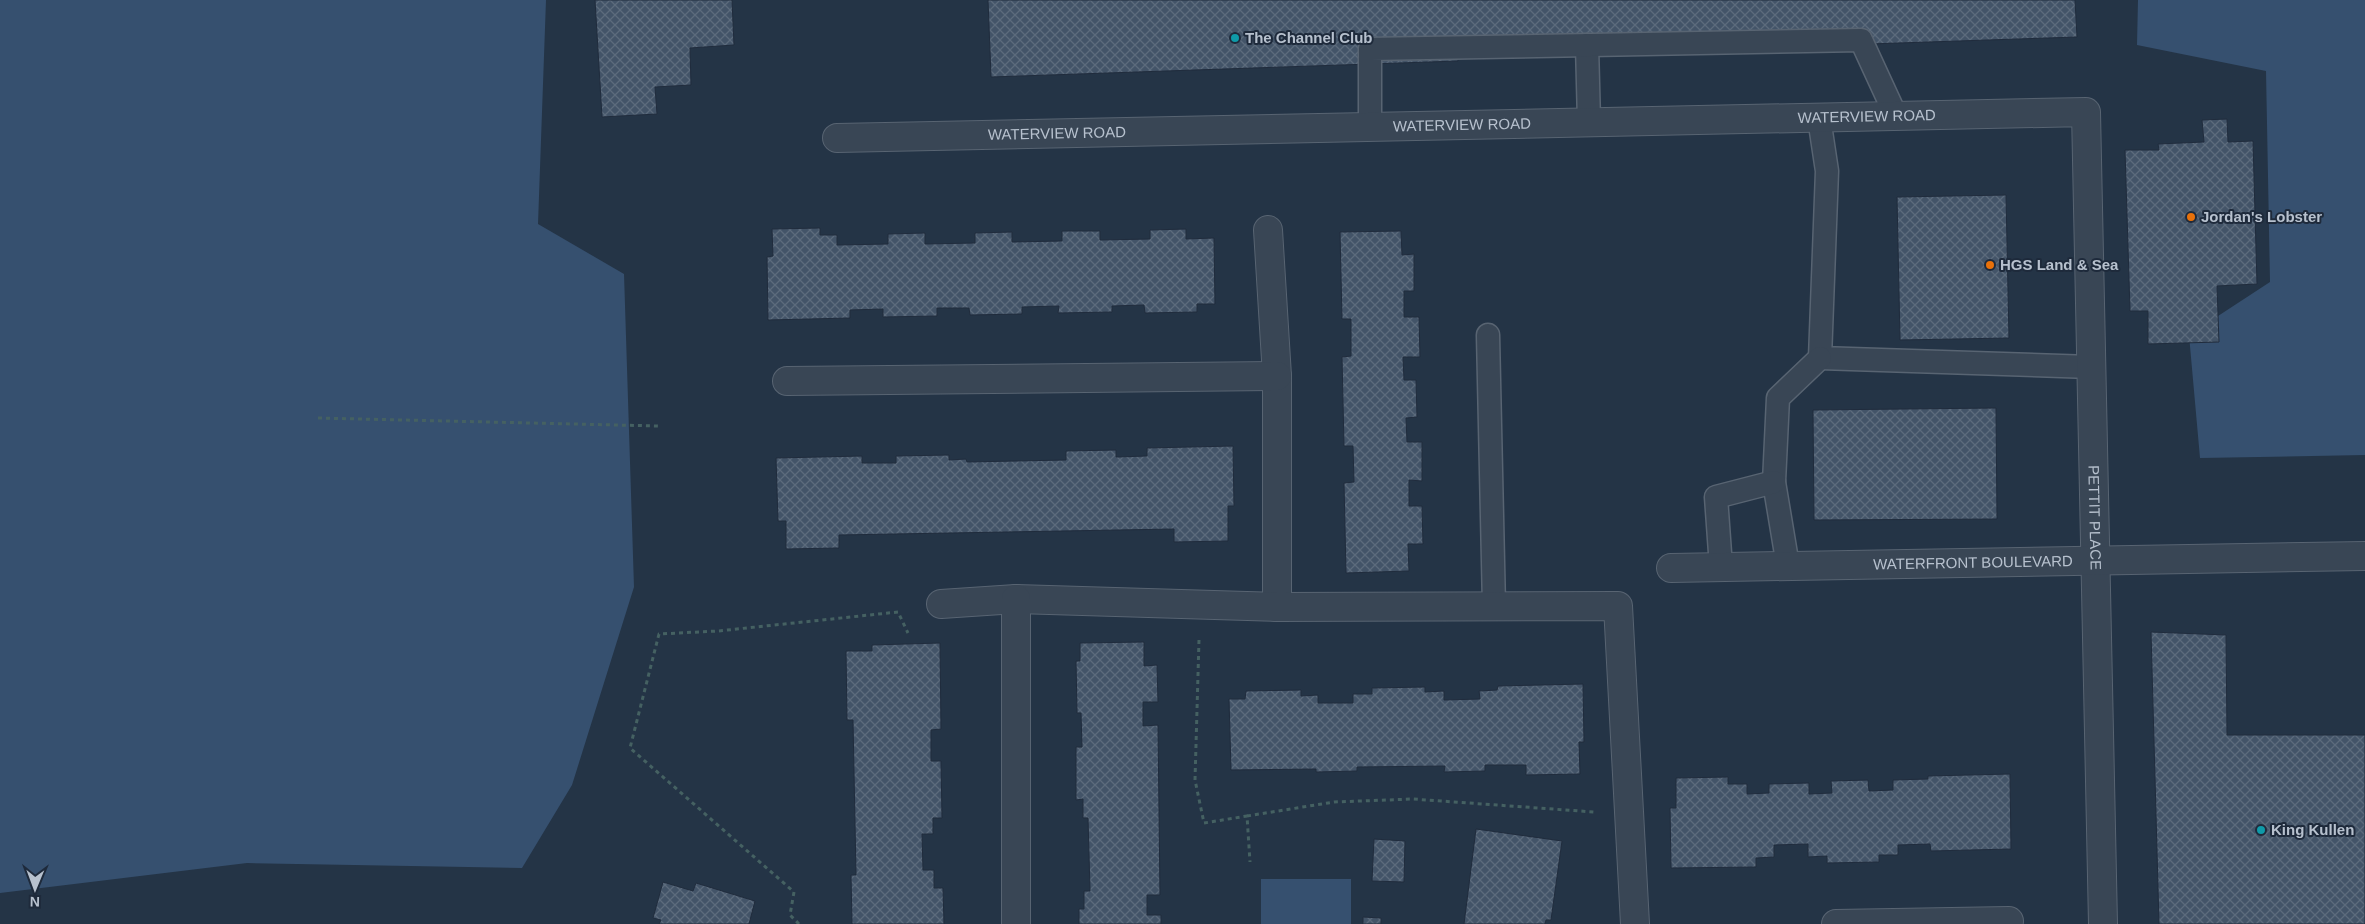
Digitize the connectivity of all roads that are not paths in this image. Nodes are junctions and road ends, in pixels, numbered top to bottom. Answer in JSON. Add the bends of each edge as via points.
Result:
{"nodes":[{"id":1,"x":1587,"y":45,"type":"junction"},
{"id":2,"x":2086,"y":112,"type":"joint"},
{"id":3,"x":1896,"y":116,"type":"junction"},
{"id":4,"x":1819,"y":118,"type":"junction"},
{"id":5,"x":1589,"y":122,"type":"junction"},
{"id":6,"x":1370,"y":127,"type":"junction"},
{"id":7,"x":837,"y":138,"type":"dead end"},
{"id":8,"x":1268,"y":230,"type":"dead end"},
{"id":9,"x":1488,"y":335,"type":"dead end"},
{"id":10,"x":1820,"y":358,"type":"junction"},
{"id":11,"x":2091,"y":367,"type":"junction"},
{"id":12,"x":1277,"y":376,"type":"junction"},
{"id":13,"x":787,"y":381,"type":"dead end"},
{"id":14,"x":1774,"y":482,"type":"junction"},
{"id":15,"x":2365,"y":556,"type":"edge"},
{"id":16,"x":2095,"y":560,"type":"junction"},
{"id":17,"x":1788,"y":566,"type":"junction"},
{"id":18,"x":1720,"y":567,"type":"junction"},
{"id":19,"x":1671,"y":568,"type":"dead end"},
{"id":20,"x":1016,"y":600,"type":"junction"},
{"id":21,"x":941,"y":604,"type":"dead end"},
{"id":22,"x":1494,"y":606,"type":"junction"},
{"id":23,"x":1277,"y":607,"type":"junction"},
{"id":24,"x":2009,"y":921,"type":"dead end"},
{"id":25,"x":1016,"y":924,"type":"edge"},
{"id":26,"x":1635,"y":924,"type":"edge"},
{"id":27,"x":1836,"y":924,"type":"edge"},
{"id":28,"x":2102,"y":924,"type":"edge"}],
"edges":[{"from":1,"to":3,"type":"lane","via":[[1860,40]]},
{"from":1,"to":5,"type":"lane"},
{"from":1,"to":6,"type":"lane","via":[[1370,49]]},
{"from":2,"to":3,"type":"street","name":"WATERVIEW ROAD"},
{"from":2,"to":11,"type":"street","name":"PETTIT PLACE"},
{"from":3,"to":4,"type":"street","name":"WATERVIEW ROAD"},
{"from":4,"to":5,"type":"street","name":"WATERVIEW ROAD"},
{"from":4,"to":10,"type":"lane","via":[[1827,171]]},
{"from":5,"to":6,"type":"street","name":"WATERVIEW ROAD"},
{"from":6,"to":7,"type":"street","name":"WATERVIEW ROAD"},
{"from":8,"to":12,"type":"street"},
{"from":9,"to":22,"type":"lane"},
{"from":10,"to":11,"type":"lane"},
{"from":10,"to":14,"type":"lane","via":[[1778,398]]},
{"from":11,"to":16,"type":"street","name":"PETTIT PLACE"},
{"from":12,"to":13,"type":"street"},
{"from":12,"to":23,"type":"street"},
{"from":14,"to":17,"type":"lane"},
{"from":14,"to":18,"type":"lane","via":[[1716,497]]},
{"from":15,"to":16,"type":"street","name":"WATERFRONT BOULEVARD"},
{"from":16,"to":17,"type":"street","name":"WATERFRONT BOULEVARD"},
{"from":16,"to":28,"type":"street","name":"PETTIT PLACE"},
{"from":17,"to":18,"type":"street","name":"WATERFRONT BOULEVARD"},
{"from":18,"to":19,"type":"street","name":"WATERFRONT BOULEVARD"},
{"from":20,"to":21,"type":"street"},
{"from":20,"to":23,"type":"street"},
{"from":20,"to":25,"type":"street"},
{"from":22,"to":23,"type":"street"},
{"from":22,"to":26,"type":"street","via":[[1618,606]]},
{"from":24,"to":27,"type":"street"}]}
